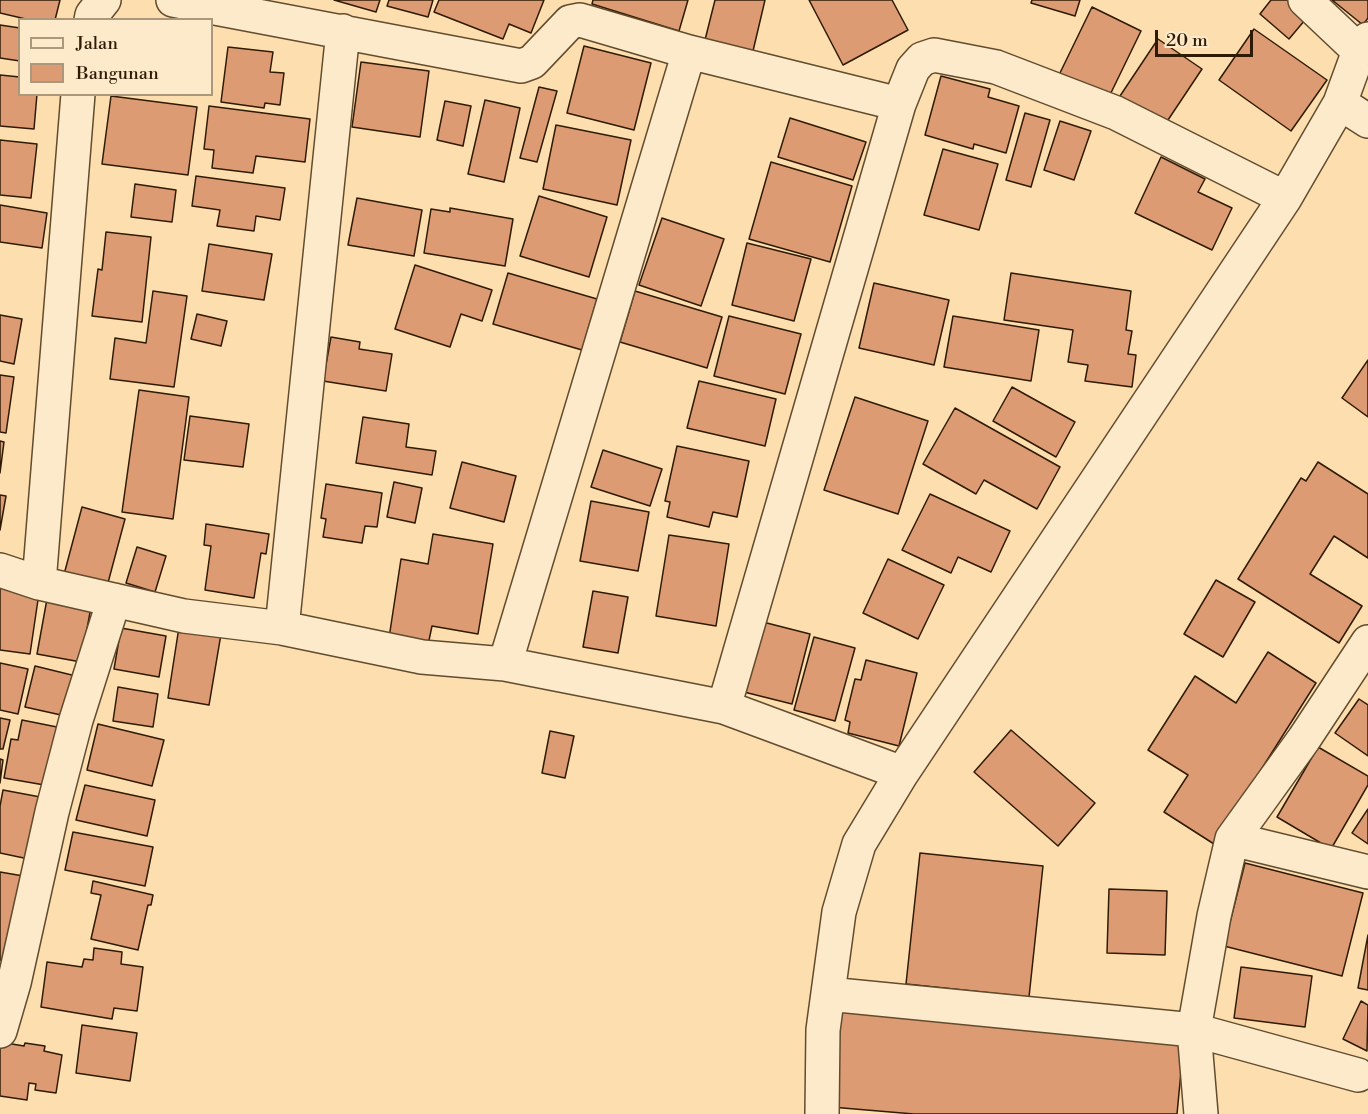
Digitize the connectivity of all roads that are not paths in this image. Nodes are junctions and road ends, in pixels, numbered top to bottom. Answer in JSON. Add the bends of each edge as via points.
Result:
{"nodes":[{"id":1,"x":105,"y":0,"type":"edge"},
{"id":2,"x":173,"y":0,"type":"edge"},
{"id":3,"x":1305,"y":0,"type":"edge"},
{"id":4,"x":92,"y":18,"type":"edge"},
{"id":5,"x":343,"y":31,"type":"junction"},
{"id":6,"x":1364,"y":45,"type":"edge"},
{"id":7,"x":689,"y":52,"type":"junction"},
{"id":8,"x":78,"y":96,"type":"edge"},
{"id":9,"x":899,"y":104,"type":"junction"},
{"id":10,"x":1340,"y":104,"type":"junction"},
{"id":11,"x":1368,"y":121,"type":"edge"},
{"id":12,"x":1285,"y":198,"type":"junction"},
{"id":13,"x":0,"y":570,"type":"edge"},
{"id":14,"x":39,"y":583,"type":"junction"},
{"id":15,"x":114,"y":600,"type":"junction"},
{"id":16,"x":282,"y":628,"type":"junction"},
{"id":17,"x":1368,"y":642,"type":"edge"},
{"id":18,"x":505,"y":664,"type":"junction"},
{"id":19,"x":724,"y":707,"type":"junction"},
{"id":20,"x":902,"y":773,"type":"junction"},
{"id":21,"x":1232,"y":839,"type":"junction"},
{"id":22,"x":1368,"y":872,"type":"edge"},
{"id":23,"x":7,"y":981,"type":"edge"},
{"id":24,"x":828,"y":993,"type":"junction"},
{"id":25,"x":1194,"y":1030,"type":"junction"},
{"id":26,"x":0,"y":1031,"type":"edge"},
{"id":27,"x":1358,"y":1075,"type":"dead end"},
{"id":28,"x":822,"y":1114,"type":"edge"},
{"id":29,"x":1201,"y":1114,"type":"edge"}],
"edges":[{"from":1,"to":4,"type":"street"},
{"from":2,"to":5,"type":"street"},
{"from":3,"to":6,"type":"street"},
{"from":5,"to":7,"type":"street","via":[[521,66],[532,62],[570,22],[580,20]]},
{"from":5,"to":16,"type":"street"},
{"from":6,"to":10,"type":"street"},
{"from":7,"to":9,"type":"street"},
{"from":7,"to":18,"type":"street"},
{"from":8,"to":14,"type":"street"},
{"from":9,"to":12,"type":"street","via":[[913,69],[922,59],[934,55],[996,67],[1116,113]]},
{"from":9,"to":19,"type":"street"},
{"from":10,"to":11,"type":"street"},
{"from":10,"to":12,"type":"street"},
{"from":12,"to":20,"type":"street"},
{"from":13,"to":14,"type":"street"},
{"from":14,"to":15,"type":"street"},
{"from":15,"to":16,"type":"street","via":[[184,616]]},
{"from":15,"to":23,"type":"street","via":[[76,720]]},
{"from":16,"to":18,"type":"street","via":[[422,657]]},
{"from":17,"to":21,"type":"street"},
{"from":18,"to":19,"type":"street"},
{"from":19,"to":20,"type":"street"},
{"from":20,"to":24,"type":"street","via":[[859,844],[838,912]]},
{"from":21,"to":22,"type":"street"},
{"from":21,"to":25,"type":"street"},
{"from":23,"to":26,"type":"street"},
{"from":24,"to":25,"type":"street"},
{"from":24,"to":28,"type":"street","via":[[823,1030]]},
{"from":25,"to":27,"type":"street"},
{"from":25,"to":29,"type":"street"}]}
